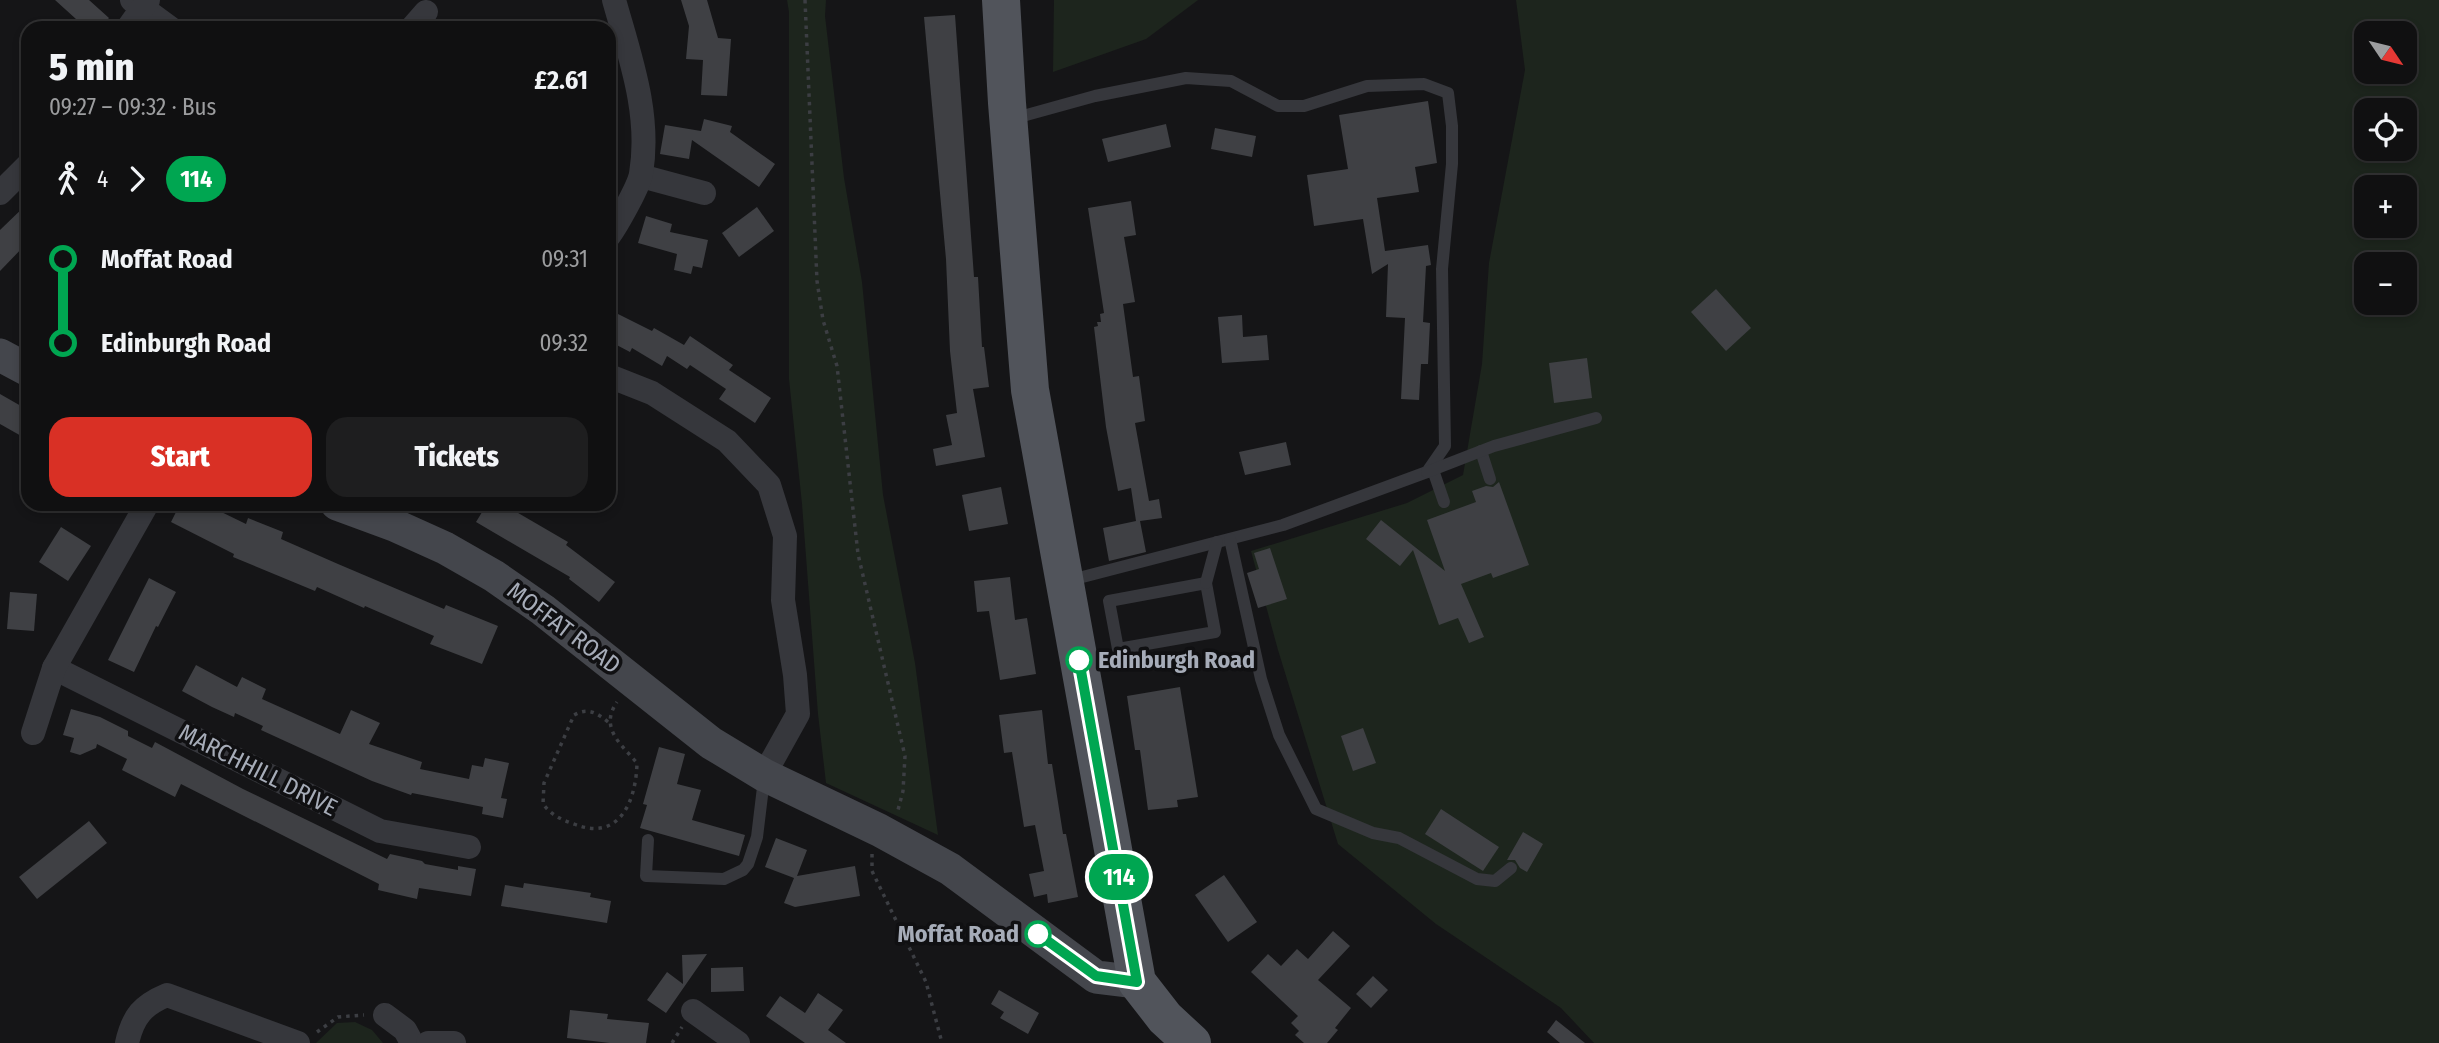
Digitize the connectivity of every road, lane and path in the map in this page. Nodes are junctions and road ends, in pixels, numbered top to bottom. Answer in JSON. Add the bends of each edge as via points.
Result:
{"nodes":[{"id":1,"x":614,"y":0,"type":"edge"},
{"id":2,"x":805,"y":0,"type":"edge"},
{"id":3,"x":1001,"y":0,"type":"edge"},
{"id":4,"x":141,"y":2,"type":"edge"},
{"id":5,"x":132,"y":21,"type":"edge"},
{"id":6,"x":162,"y":21,"type":"edge"},
{"id":7,"x":1009,"y":120,"type":"junction"},
{"id":8,"x":21,"y":171,"type":"edge"},
{"id":9,"x":641,"y":176,"type":"junction"},
{"id":10,"x":0,"y":193,"type":"edge"},
{"id":11,"x":704,"y":193,"type":"dead end"},
{"id":12,"x":616,"y":223,"type":"edge"},
{"id":13,"x":0,"y":355,"type":"edge"},
{"id":14,"x":21,"y":366,"type":"edge"},
{"id":15,"x":616,"y":379,"type":"edge"},
{"id":16,"x":1596,"y":418,"type":"dead end"},
{"id":17,"x":1481,"y":451,"type":"junction"},
{"id":18,"x":1430,"y":471,"type":"junction"},
{"id":19,"x":1490,"y":479,"type":"dead end"},
{"id":20,"x":1444,"y":502,"type":"dead end"},
{"id":21,"x":142,"y":511,"type":"edge"},
{"id":22,"x":356,"y":511,"type":"edge"},
{"id":23,"x":1224,"y":540,"type":"junction"},
{"id":24,"x":1065,"y":582,"type":"junction"},
{"id":25,"x":1206,"y":583,"type":"junction"},
{"id":26,"x":54,"y":668,"type":"junction"},
{"id":27,"x":632,"y":680,"type":"junction"},
{"id":28,"x":608,"y":722,"type":"junction"},
{"id":29,"x":33,"y":733,"type":"dead end"},
{"id":30,"x":764,"y":775,"type":"junction"},
{"id":31,"x":879,"y":830,"type":"junction"},
{"id":32,"x":648,"y":840,"type":"dead end"},
{"id":33,"x":469,"y":847,"type":"dead end"},
{"id":34,"x":1511,"y":868,"type":"dead end"},
{"id":35,"x":1137,"y":982,"type":"junction"},
{"id":36,"x":693,"y":1011,"type":"dead end"},
{"id":37,"x":385,"y":1015,"type":"joint"},
{"id":38,"x":306,"y":1038,"type":"edge"},
{"id":39,"x":127,"y":1043,"type":"edge"},
{"id":40,"x":412,"y":1043,"type":"edge"},
{"id":41,"x":428,"y":1043,"type":"edge"},
{"id":42,"x":454,"y":1043,"type":"edge"},
{"id":43,"x":738,"y":1043,"type":"edge"},
{"id":44,"x":942,"y":1043,"type":"edge"},
{"id":45,"x":1192,"y":1043,"type":"edge"}],
"edges":[{"from":1,"to":9,"type":"street","via":[[638,81],[643,123]]},
{"from":2,"to":31,"type":"path","via":[[817,281],[837,366],[858,554],[905,755],[897,813]]},
{"from":3,"to":7,"type":"main road"},
{"from":4,"to":5,"type":"street"},
{"from":4,"to":6,"type":"street"},
{"from":7,"to":18,"type":"lane","via":[[1186,78],[1231,81],[1278,106],[1304,106],[1367,86],[1424,83],[1448,93],[1452,164],[1442,269],[1445,446]]},
{"from":7,"to":24,"type":"main road","via":[[1030,390]]},
{"from":8,"to":10,"type":"street"},
{"from":9,"to":11,"type":"street"},
{"from":9,"to":12,"type":"street"},
{"from":13,"to":14,"type":"street"},
{"from":15,"to":30,"type":"street","via":[[652,393],[727,440],[769,485],[785,536],[783,600],[798,714]]},
{"from":16,"to":17,"type":"lane"},
{"from":17,"to":18,"type":"lane"},
{"from":17,"to":19,"type":"lane"},
{"from":18,"to":20,"type":"lane"},
{"from":18,"to":23,"type":"lane","via":[[1283,525]]},
{"from":21,"to":26,"type":"street"},
{"from":22,"to":27,"type":"street","name":"MOFFAT ROAD","via":[[445,548],[495,576]]},
{"from":23,"to":24,"type":"lane"},
{"from":23,"to":25,"type":"lane"},
{"from":23,"to":34,"type":"lane","via":[[1279,735],[1316,809],[1373,833],[1399,838],[1477,880],[1495,881]]},
{"from":24,"to":35,"type":"main road"},
{"from":25,"to":25,"type":"lane","via":[[1215,632],[1118,649],[1109,601]]},
{"from":26,"to":29,"type":"street"},
{"from":26,"to":33,"type":"street","name":"MARCHHILL DRIVE","via":[[380,831]]},
{"from":27,"to":28,"type":"path"},
{"from":27,"to":30,"type":"street","name":"MOFFAT ROAD","via":[[711,743]]},
{"from":28,"to":28,"type":"path","via":[[638,763],[637,780],[614,825],[586,829],[550,813],[543,804],[544,783],[574,715],[593,711]]},
{"from":30,"to":31,"type":"street","name":"MOFFAT ROAD"},
{"from":30,"to":32,"type":"lane","via":[[757,837],[743,870],[724,879],[646,876]]},
{"from":31,"to":35,"type":"street","name":"MOFFAT ROAD","via":[[950,869],[1096,976]]},
{"from":31,"to":44,"type":"path","via":[[872,844],[872,871],[926,982]]},
{"from":35,"to":45,"type":"main road"},
{"from":36,"to":43,"type":"street"},
{"from":37,"to":38,"type":"path","via":[[376,1021],[363,1015],[338,1017]]},
{"from":37,"to":40,"type":"street","via":[[405,1030]]},
{"from":38,"to":39,"type":"street","via":[[167,995],[147,1003],[130,1029]]},
{"from":41,"to":42,"type":"street"}]}
